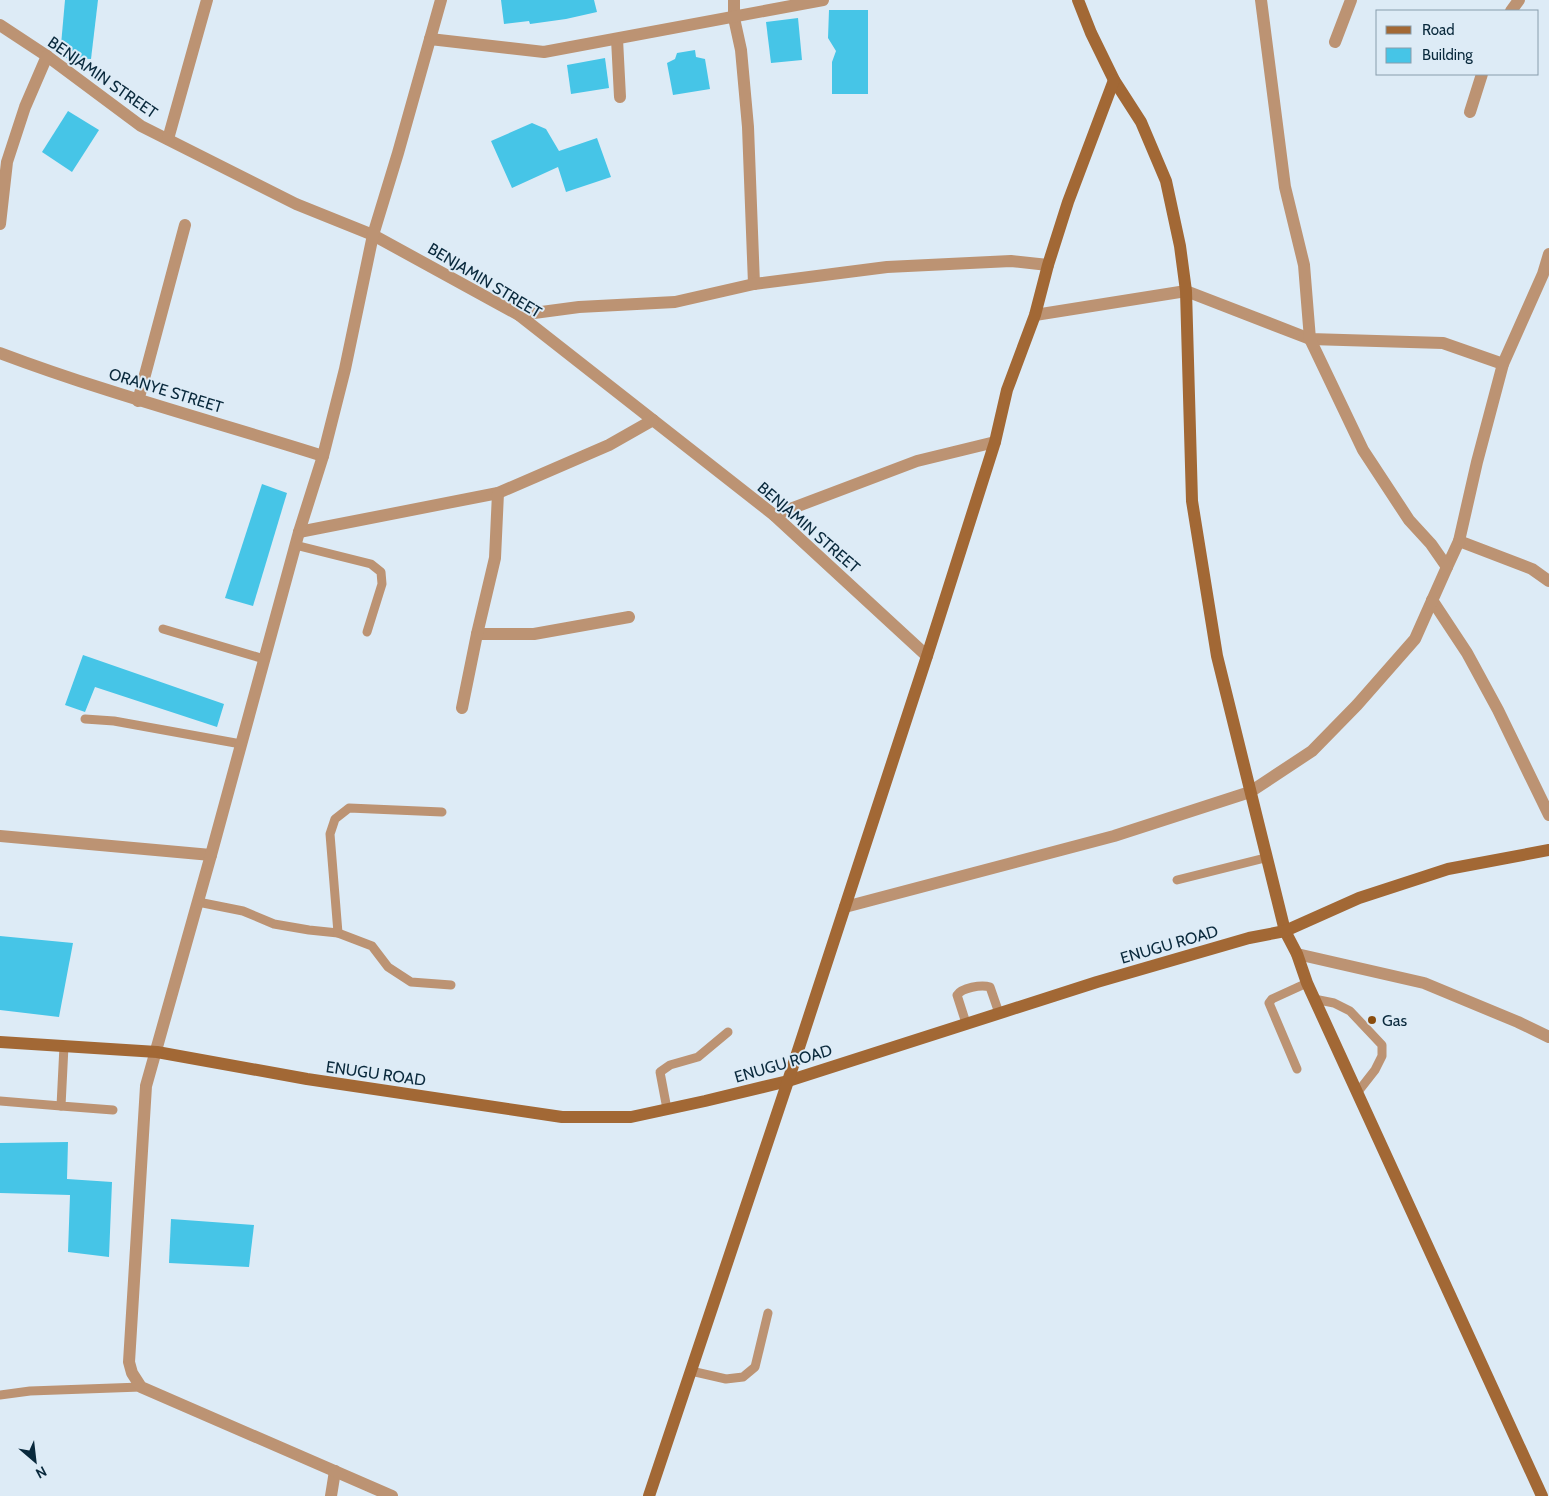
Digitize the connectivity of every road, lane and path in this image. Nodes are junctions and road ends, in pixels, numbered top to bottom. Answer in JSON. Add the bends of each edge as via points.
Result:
{"nodes":[{"id":1,"x":208,"y":0,"type":"edge"},
{"id":2,"x":441,"y":0,"type":"edge"},
{"id":3,"x":734,"y":0,"type":"edge"},
{"id":4,"x":823,"y":0,"type":"edge"},
{"id":5,"x":1078,"y":0,"type":"edge"},
{"id":6,"x":1262,"y":0,"type":"edge"},
{"id":7,"x":1351,"y":0,"type":"edge"},
{"id":8,"x":734,"y":18,"type":"junction"},
{"id":9,"x":0,"y":25,"type":"edge"},
{"id":10,"x":430,"y":39,"type":"junction"},
{"id":11,"x":617,"y":39,"type":"junction"},
{"id":12,"x":1335,"y":42,"type":"dead end"},
{"id":13,"x":47,"y":56,"type":"junction"},
{"id":14,"x":1482,"y":75,"type":"edge"},
{"id":15,"x":1114,"y":80,"type":"junction"},
{"id":16,"x":620,"y":97,"type":"dead end"},
{"id":17,"x":1470,"y":112,"type":"dead end"},
{"id":18,"x":168,"y":139,"type":"junction"},
{"id":19,"x":0,"y":224,"type":"edge"},
{"id":20,"x":184,"y":224,"type":"dead end"},
{"id":21,"x":373,"y":235,"type":"junction"},
{"id":22,"x":1549,"y":254,"type":"edge"},
{"id":23,"x":1048,"y":264,"type":"junction"},
{"id":24,"x":1546,"y":275,"type":"edge"},
{"id":25,"x":754,"y":284,"type":"junction"},
{"id":26,"x":1186,"y":291,"type":"junction"},
{"id":27,"x":1034,"y":315,"type":"junction"},
{"id":28,"x":518,"y":316,"type":"junction"},
{"id":29,"x":1310,"y":339,"type":"junction"},
{"id":30,"x":0,"y":354,"type":"edge"},
{"id":31,"x":1503,"y":364,"type":"junction"},
{"id":32,"x":138,"y":401,"type":"junction"},
{"id":33,"x":653,"y":420,"type":"junction"},
{"id":34,"x":995,"y":442,"type":"junction"},
{"id":35,"x":323,"y":456,"type":"junction"},
{"id":36,"x":498,"y":493,"type":"junction"},
{"id":37,"x":774,"y":515,"type":"junction"},
{"id":38,"x":298,"y":532,"type":"junction"},
{"id":39,"x":1459,"y":541,"type":"junction"},
{"id":40,"x":295,"y":545,"type":"junction"},
{"id":41,"x":1447,"y":567,"type":"junction"},
{"id":42,"x":1549,"y":581,"type":"edge"},
{"id":43,"x":1432,"y":600,"type":"junction"},
{"id":44,"x":629,"y":617,"type":"dead end"},
{"id":45,"x":163,"y":629,"type":"dead end"},
{"id":46,"x":367,"y":632,"type":"dead end"},
{"id":47,"x":477,"y":634,"type":"junction"},
{"id":48,"x":927,"y":656,"type":"junction"},
{"id":49,"x":264,"y":659,"type":"junction"},
{"id":50,"x":462,"y":708,"type":"dead end"},
{"id":51,"x":85,"y":719,"type":"dead end"},
{"id":52,"x":241,"y":744,"type":"junction"},
{"id":53,"x":1250,"y":792,"type":"junction"},
{"id":54,"x":442,"y":812,"type":"dead end"},
{"id":55,"x":1549,"y":815,"type":"edge"},
{"id":56,"x":0,"y":836,"type":"edge"},
{"id":57,"x":1549,"y":850,"type":"edge"},
{"id":58,"x":211,"y":855,"type":"junction"},
{"id":59,"x":1266,"y":858,"type":"junction"},
{"id":60,"x":1177,"y":880,"type":"dead end"},
{"id":61,"x":198,"y":902,"type":"junction"},
{"id":62,"x":845,"y":907,"type":"junction"},
{"id":63,"x":1285,"y":931,"type":"junction"},
{"id":64,"x":338,"y":933,"type":"junction"},
{"id":65,"x":1297,"y":954,"type":"junction"},
{"id":66,"x":1307,"y":983,"type":"junction"},
{"id":67,"x":451,"y":985,"type":"dead end"},
{"id":68,"x":1314,"y":999,"type":"junction"},
{"id":69,"x":999,"y":1012,"type":"junction"},
{"id":70,"x":966,"y":1023,"type":"junction"},
{"id":71,"x":728,"y":1032,"type":"dead end"},
{"id":72,"x":1549,"y":1037,"type":"edge"},
{"id":73,"x":0,"y":1042,"type":"edge"},
{"id":74,"x":64,"y":1046,"type":"junction"},
{"id":75,"x":157,"y":1052,"type":"junction"},
{"id":76,"x":1297,"y":1068,"type":"dead end"},
{"id":77,"x":788,"y":1081,"type":"junction"},
{"id":78,"x":1357,"y":1093,"type":"junction"},
{"id":79,"x":0,"y":1101,"type":"edge"},
{"id":80,"x":61,"y":1106,"type":"junction"},
{"id":81,"x":667,"y":1109,"type":"junction"},
{"id":82,"x":114,"y":1110,"type":"dead end"},
{"id":83,"x":768,"y":1313,"type":"dead end"},
{"id":84,"x":691,"y":1371,"type":"junction"},
{"id":85,"x":141,"y":1386,"type":"junction"},
{"id":86,"x":0,"y":1394,"type":"edge"},
{"id":87,"x":335,"y":1471,"type":"junction"},
{"id":88,"x":331,"y":1496,"type":"edge"},
{"id":89,"x":392,"y":1496,"type":"edge"},
{"id":90,"x":649,"y":1496,"type":"edge"},
{"id":91,"x":1542,"y":1496,"type":"edge"}],
"edges":[{"from":1,"to":18,"type":"street"},
{"from":2,"to":10,"type":"street"},
{"from":3,"to":8,"type":"street"},
{"from":4,"to":8,"type":"street"},
{"from":5,"to":15,"type":"street"},
{"from":6,"to":29,"type":"street","via":[[1285,187],[1304,265]]},
{"from":7,"to":12,"type":"street"},
{"from":8,"to":11,"type":"street"},
{"from":8,"to":25,"type":"street","via":[[741,50],[748,127]]},
{"from":9,"to":13,"type":"street","name":"BENJAMIN STREET"},
{"from":10,"to":11,"type":"street","via":[[544,52]]},
{"from":10,"to":21,"type":"street"},
{"from":11,"to":16,"type":"street"},
{"from":13,"to":18,"type":"street","name":"BENJAMIN STREET","via":[[141,126]]},
{"from":13,"to":19,"type":"street","via":[[25,107],[7,162]]},
{"from":14,"to":17,"type":"street"},
{"from":15,"to":23,"type":"street"},
{"from":15,"to":26,"type":"street","via":[[1141,122],[1166,181]]},
{"from":18,"to":21,"type":"street","name":"BENJAMIN STREET","via":[[296,204]]},
{"from":20,"to":32,"type":"street"},
{"from":21,"to":28,"type":"street","name":"BENJAMIN STREET"},
{"from":21,"to":35,"type":"street"},
{"from":22,"to":24,"type":"street"},
{"from":23,"to":25,"type":"street","via":[[1011,261],[887,267]]},
{"from":23,"to":27,"type":"street"},
{"from":24,"to":31,"type":"street"},
{"from":25,"to":28,"type":"street","via":[[674,302],[579,307]]},
{"from":26,"to":27,"type":"street"},
{"from":26,"to":29,"type":"street"},
{"from":26,"to":53,"type":"street","via":[[1192,502],[1217,656]]},
{"from":27,"to":34,"type":"street","via":[[1007,390]]},
{"from":28,"to":33,"type":"street","name":"BENJAMIN STREET"},
{"from":29,"to":31,"type":"street","via":[[1443,343]]},
{"from":29,"to":41,"type":"street","via":[[1363,450],[1409,520]]},
{"from":30,"to":32,"type":"street","name":"ORANYE STREET"},
{"from":31,"to":39,"type":"street"},
{"from":32,"to":35,"type":"street","name":"ORANYE STREET"},
{"from":33,"to":36,"type":"street","via":[[609,446]]},
{"from":33,"to":37,"type":"street","name":"BENJAMIN STREET"},
{"from":34,"to":37,"type":"street","via":[[917,461]]},
{"from":34,"to":48,"type":"street"},
{"from":35,"to":38,"type":"street"},
{"from":36,"to":38,"type":"street"},
{"from":36,"to":47,"type":"street","via":[[495,558]]},
{"from":37,"to":48,"type":"street","name":"BENJAMIN STREET"},
{"from":38,"to":40,"type":"street"},
{"from":39,"to":41,"type":"street"},
{"from":39,"to":42,"type":"street","via":[[1532,569]]},
{"from":40,"to":46,"type":"lane","via":[[371,564],[381,572],[382,584]]},
{"from":40,"to":49,"type":"street"},
{"from":41,"to":43,"type":"street"},
{"from":43,"to":53,"type":"street","via":[[1415,639],[1357,705],[1312,751]]},
{"from":43,"to":55,"type":"street","via":[[1467,653]]},
{"from":44,"to":47,"type":"street","via":[[534,634]]},
{"from":45,"to":49,"type":"lane"},
{"from":47,"to":50,"type":"street"},
{"from":48,"to":62,"type":"street"},
{"from":49,"to":52,"type":"street"},
{"from":51,"to":52,"type":"lane","via":[[114,721]]},
{"from":52,"to":58,"type":"street"},
{"from":53,"to":59,"type":"street"},
{"from":53,"to":62,"type":"street","via":[[1114,836]]},
{"from":54,"to":64,"type":"lane","via":[[349,808],[334,819],[330,834]]},
{"from":56,"to":58,"type":"street"},
{"from":57,"to":63,"type":"street","name":"ENUGU ROAD","via":[[1448,869],[1359,898]]},
{"from":58,"to":61,"type":"street"},
{"from":59,"to":60,"type":"lane"},
{"from":59,"to":63,"type":"street"},
{"from":61,"to":64,"type":"lane","via":[[244,911],[274,924]]},
{"from":61,"to":75,"type":"street"},
{"from":62,"to":77,"type":"street"},
{"from":63,"to":65,"type":"street"},
{"from":63,"to":69,"type":"street","name":"ENUGU ROAD","via":[[1249,938]]},
{"from":64,"to":67,"type":"lane","via":[[372,946],[388,968],[411,982]]},
{"from":65,"to":66,"type":"street"},
{"from":65,"to":72,"type":"street","via":[[1424,984]]},
{"from":66,"to":68,"type":"street"},
{"from":66,"to":76,"type":"lane","via":[[1269,1003]]},
{"from":68,"to":78,"type":"street"},
{"from":68,"to":78,"type":"lane","via":[[1334,1003],[1350,1011],[1382,1045],[1382,1056],[1375,1070]]},
{"from":69,"to":70,"type":"street","name":"ENUGU ROAD"},
{"from":69,"to":70,"type":"lane","via":[[990,987],[962,991],[957,995]]},
{"from":70,"to":77,"type":"street","name":"ENUGU ROAD"},
{"from":71,"to":81,"type":"lane","via":[[698,1057],[670,1065],[660,1072]]},
{"from":73,"to":74,"type":"street","name":"ENUGU ROAD"},
{"from":74,"to":75,"type":"street","name":"ENUGU ROAD"},
{"from":74,"to":80,"type":"lane"},
{"from":75,"to":81,"type":"street","name":"ENUGU ROAD","via":[[307,1079],[562,1117],[631,1117]]},
{"from":75,"to":85,"type":"street","via":[[146,1086],[129,1362]]},
{"from":77,"to":81,"type":"street","name":"ENUGU ROAD"},
{"from":77,"to":84,"type":"street"},
{"from":78,"to":91,"type":"street"},
{"from":79,"to":80,"type":"lane"},
{"from":80,"to":82,"type":"lane"},
{"from":83,"to":84,"type":"lane","via":[[755,1367],[743,1376],[726,1379]]},
{"from":84,"to":90,"type":"street"},
{"from":85,"to":86,"type":"lane"},
{"from":85,"to":87,"type":"street"},
{"from":87,"to":88,"type":"street"},
{"from":87,"to":89,"type":"street"}]}
